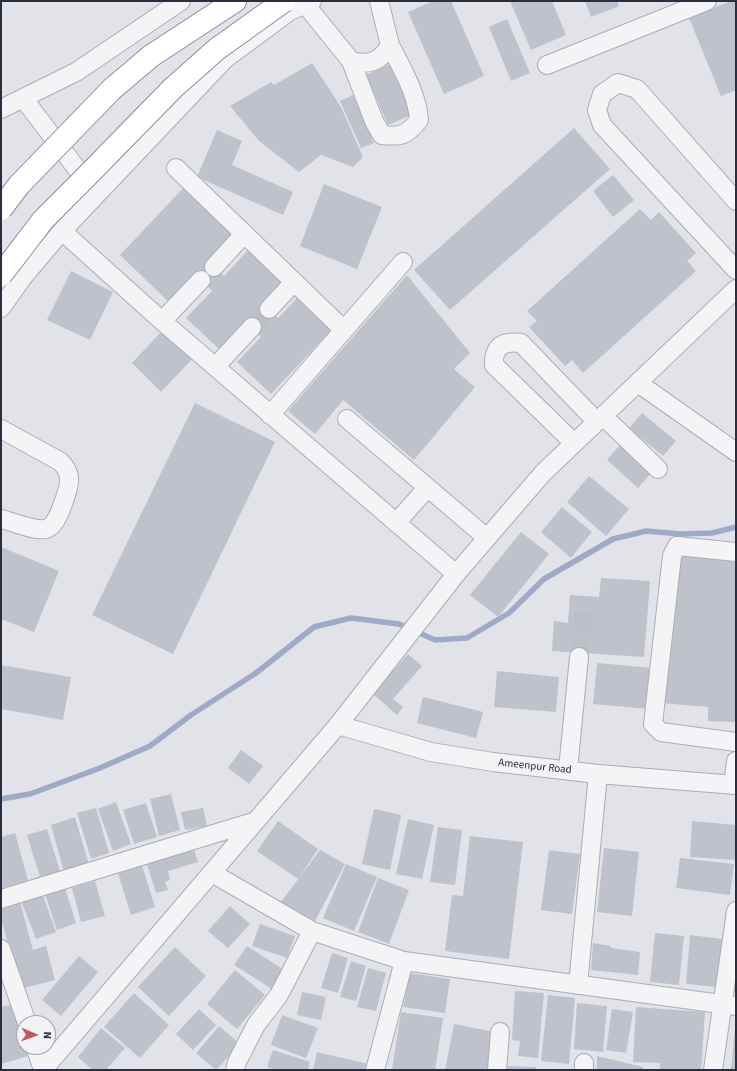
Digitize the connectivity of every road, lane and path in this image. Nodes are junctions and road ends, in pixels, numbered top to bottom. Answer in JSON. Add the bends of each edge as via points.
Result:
{"nodes":[{"id":1,"x":181,"y":1,"type":"edge"},
{"id":2,"x":235,"y":1,"type":"edge"},
{"id":3,"x":284,"y":1,"type":"edge"},
{"id":4,"x":379,"y":1,"type":"edge"},
{"id":5,"x":707,"y":1,"type":"edge"},
{"id":6,"x":309,"y":3,"type":"edge"},
{"id":7,"x":390,"y":45,"type":"junction"},
{"id":8,"x":351,"y":61,"type":"junction"},
{"id":9,"x":547,"y":65,"type":"dead end"},
{"id":10,"x":22,"y":98,"type":"junction"},
{"id":11,"x":1,"y":109,"type":"edge"},
{"id":12,"x":176,"y":168,"type":"dead end"},
{"id":13,"x":96,"y":195,"type":"junction"},
{"id":14,"x":736,"y":201,"type":"edge"},
{"id":15,"x":1,"y":209,"type":"edge"},
{"id":16,"x":62,"y":231,"type":"junction"},
{"id":17,"x":244,"y":234,"type":"junction"},
{"id":18,"x":403,"y":262,"type":"dead end"},
{"id":19,"x":214,"y":267,"type":"dead end"},
{"id":20,"x":736,"y":270,"type":"edge"},
{"id":21,"x":1,"y":275,"type":"edge"},
{"id":22,"x":201,"y":280,"type":"dead end"},
{"id":23,"x":294,"y":282,"type":"junction"},
{"id":24,"x":736,"y":289,"type":"edge"},
{"id":25,"x":1,"y":308,"type":"edge"},
{"id":26,"x":269,"y":309,"type":"tunnel mouth"},
{"id":27,"x":162,"y":321,"type":"junction"},
{"id":28,"x":252,"y":327,"type":"tunnel mouth"},
{"id":29,"x":344,"y":330,"type":"junction"},
{"id":30,"x":215,"y":366,"type":"junction"},
{"id":31,"x":638,"y":383,"type":"junction"},
{"id":32,"x":270,"y":415,"type":"junction"},
{"id":33,"x":347,"y":419,"type":"dead end"},
{"id":34,"x":600,"y":419,"type":"junction"},
{"id":35,"x":1,"y":429,"type":"edge"},
{"id":36,"x":574,"y":443,"type":"junction"},
{"id":37,"x":736,"y":452,"type":"edge"},
{"id":38,"x":658,"y":469,"type":"dead end"},
{"id":39,"x":428,"y":488,"type":"junction"},
{"id":40,"x":1,"y":519,"type":"edge"},
{"id":41,"x":396,"y":523,"type":"junction"},
{"id":42,"x":486,"y":538,"type":"junction"},
{"id":43,"x":736,"y":552,"type":"edge"},
{"id":44,"x":456,"y":574,"type":"junction"},
{"id":45,"x":579,"y":657,"type":"tunnel mouth"},
{"id":46,"x":338,"y":725,"type":"junction"},
{"id":47,"x":736,"y":742,"type":"edge"},
{"id":48,"x":736,"y":761,"type":"edge"},
{"id":49,"x":568,"y":770,"type":"junction"},
{"id":50,"x":598,"y":774,"type":"junction"},
{"id":51,"x":735,"y":785,"type":"edge"},
{"id":52,"x":256,"y":821,"type":"junction"},
{"id":53,"x":212,"y":873,"type":"junction"},
{"id":54,"x":1,"y":899,"type":"edge"},
{"id":55,"x":736,"y":911,"type":"edge"},
{"id":56,"x":312,"y":931,"type":"junction"},
{"id":57,"x":1,"y":949,"type":"edge"},
{"id":58,"x":404,"y":961,"type":"junction"},
{"id":59,"x":578,"y":985,"type":"junction"},
{"id":60,"x":730,"y":1005,"type":"edge"},
{"id":61,"x":24,"y":1015,"type":"edge"},
{"id":62,"x":500,"y":1032,"type":"dead end"},
{"id":63,"x":38,"y":1055,"type":"edge"},
{"id":64,"x":43,"y":1070,"type":"edge"},
{"id":65,"x":235,"y":1070,"type":"edge"},
{"id":66,"x":374,"y":1070,"type":"edge"},
{"id":67,"x":497,"y":1070,"type":"edge"},
{"id":68,"x":713,"y":1070,"type":"edge"}],
"edges":[{"from":1,"to":10,"type":"street","via":[[76,72]]},
{"from":2,"to":15,"type":"highway","bridge":true,"via":[[151,56],[112,89],[19,185]]},
{"from":3,"to":21,"type":"highway","bridge":true,"via":[[217,49],[173,88],[43,220]]},
{"from":4,"to":7,"type":"street"},
{"from":5,"to":9,"type":"street"},
{"from":6,"to":8,"type":"street"},
{"from":6,"to":13,"type":"street","via":[[290,11],[225,59]]},
{"from":7,"to":8,"type":"street","via":[[384,55],[373,62],[362,64]]},
{"from":7,"to":8,"type":"street","via":[[418,106],[419,120],[411,129],[398,136],[382,135]]},
{"from":10,"to":11,"type":"street"},
{"from":10,"to":13,"type":"street"},
{"from":12,"to":17,"type":"street"},
{"from":13,"to":16,"type":"street"},
{"from":14,"to":20,"type":"street","via":[[637,89],[618,83],[602,94],[597,110],[602,125]]},
{"from":16,"to":25,"type":"street","via":[[23,277]]},
{"from":16,"to":27,"type":"street"},
{"from":17,"to":19,"type":"street"},
{"from":17,"to":23,"type":"street"},
{"from":18,"to":29,"type":"street"},
{"from":22,"to":27,"type":"street"},
{"from":23,"to":26,"type":"street"},
{"from":23,"to":29,"type":"street"},
{"from":24,"to":31,"type":"street"},
{"from":27,"to":30,"type":"street"},
{"from":28,"to":30,"type":"street"},
{"from":29,"to":32,"type":"street"},
{"from":30,"to":32,"type":"street"},
{"from":31,"to":34,"type":"street"},
{"from":31,"to":37,"type":"street"},
{"from":32,"to":41,"type":"street"},
{"from":33,"to":39,"type":"street"},
{"from":34,"to":36,"type":"street"},
{"from":34,"to":36,"type":"street","via":[[521,343],[503,344],[496,352],[494,365]]},
{"from":34,"to":38,"type":"street"},
{"from":35,"to":40,"type":"street","via":[[61,462],[67,469],[69,478],[68,490],[57,517],[49,528],[35,529]]},
{"from":36,"to":42,"type":"street"},
{"from":39,"to":41,"type":"street"},
{"from":39,"to":42,"type":"street"},
{"from":41,"to":44,"type":"street"},
{"from":42,"to":44,"type":"street"},
{"from":43,"to":47,"type":"street","via":[[677,546],[672,556],[653,724],[661,732]]},
{"from":44,"to":46,"type":"street"},
{"from":45,"to":49,"type":"street"},
{"from":46,"to":49,"type":"street","name":"Ameenpur Road","via":[[431,752]]},
{"from":46,"to":52,"type":"street"},
{"from":48,"to":51,"type":"street"},
{"from":49,"to":50,"type":"street","name":"Ameenpur Road"},
{"from":50,"to":51,"type":"street","name":"Ameenpur Road"},
{"from":50,"to":59,"type":"street"},
{"from":52,"to":53,"type":"street"},
{"from":52,"to":54,"type":"street"},
{"from":53,"to":56,"type":"street"},
{"from":53,"to":64,"type":"street"},
{"from":55,"to":60,"type":"street"},
{"from":56,"to":58,"type":"street"},
{"from":56,"to":65,"type":"street","via":[[279,995],[256,1025]]},
{"from":57,"to":61,"type":"street"},
{"from":58,"to":59,"type":"street"},
{"from":58,"to":66,"type":"street"},
{"from":59,"to":60,"type":"street"},
{"from":60,"to":68,"type":"street"},
{"from":62,"to":67,"type":"street"},
{"from":63,"to":64,"type":"street"}]}
